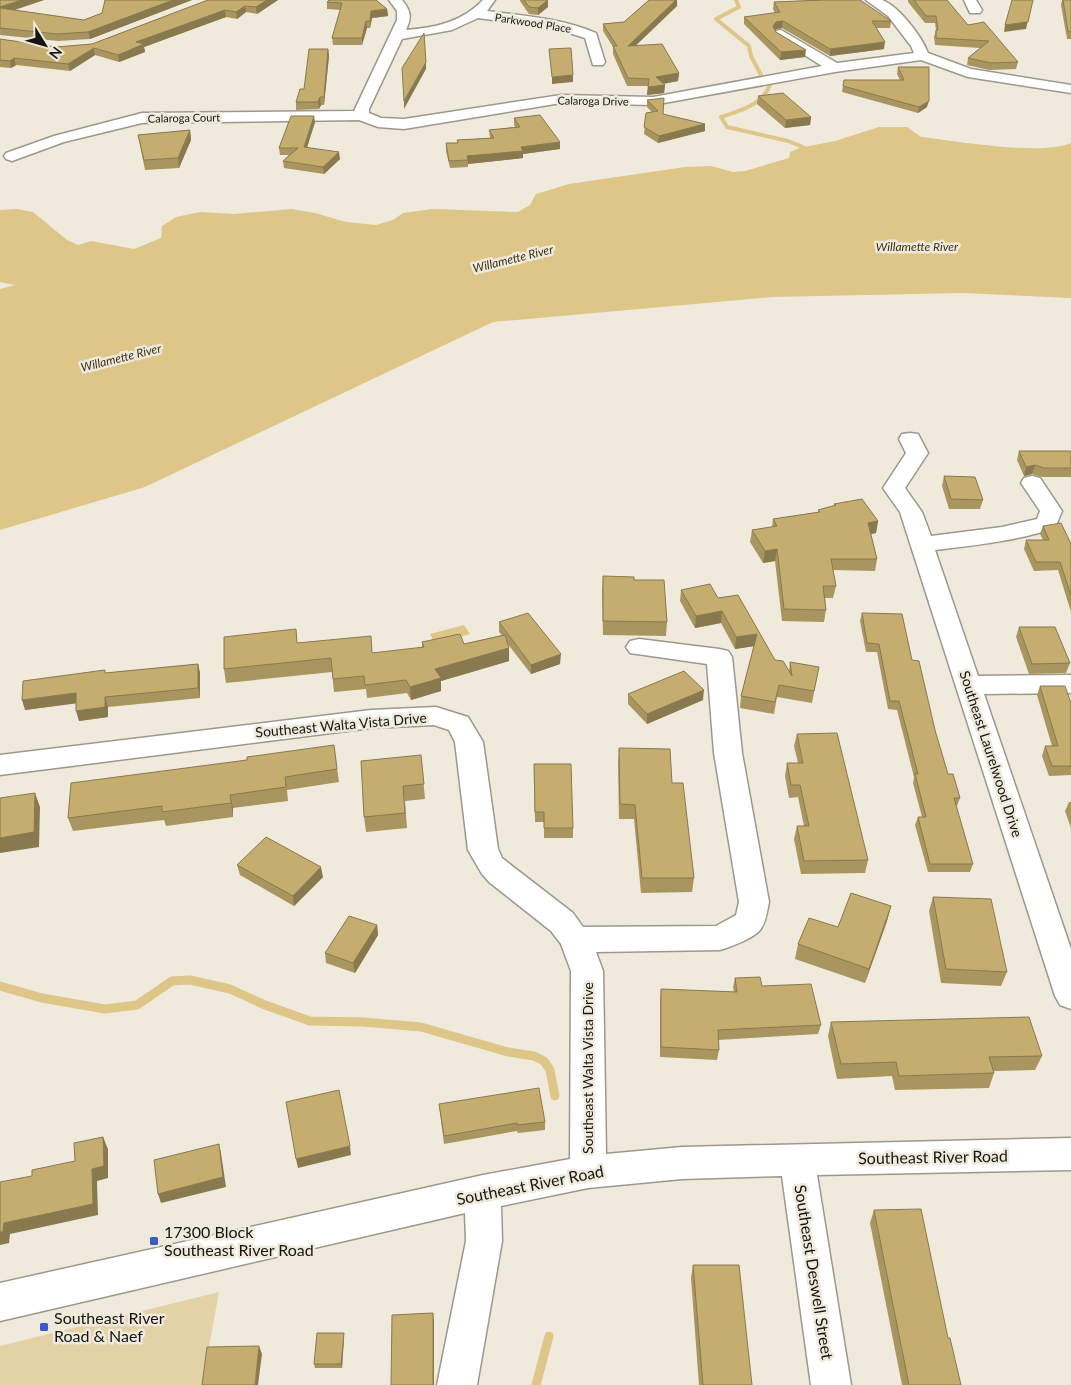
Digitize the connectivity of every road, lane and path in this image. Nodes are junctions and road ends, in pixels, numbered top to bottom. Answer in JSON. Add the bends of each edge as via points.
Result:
{"nodes":[{"id":1,"x":395,"y":0,"type":"edge"},
{"id":2,"x":489,"y":0,"type":"edge"},
{"id":3,"x":872,"y":0,"type":"edge"},
{"id":4,"x":477,"y":14,"type":"junction"},
{"id":5,"x":781,"y":34,"type":"edge"},
{"id":6,"x":396,"y":35,"type":"junction"},
{"id":7,"x":922,"y":56,"type":"junction"},
{"id":8,"x":598,"y":62,"type":"dead end"},
{"id":9,"x":835,"y":68,"type":"junction"},
{"id":10,"x":1071,"y":89,"type":"edge"},
{"id":11,"x":361,"y":115,"type":"junction"},
{"id":12,"x":12,"y":156,"type":"dead end"},
{"id":13,"x":910,"y":439,"type":"dead end"},
{"id":14,"x":1032,"y":483,"type":"dead end"},
{"id":15,"x":921,"y":544,"type":"junction"},
{"id":16,"x":639,"y":647,"type":"dead end"},
{"id":17,"x":1071,"y":684,"type":"edge"},
{"id":18,"x":968,"y":685,"type":"junction"},
{"id":19,"x":0,"y":765,"type":"edge"},
{"id":20,"x":575,"y":938,"type":"junction"},
{"id":21,"x":1071,"y":996,"type":"edge"},
{"id":22,"x":1071,"y":1154,"type":"edge"},
{"id":23,"x":797,"y":1159,"type":"junction"},
{"id":24,"x":588,"y":1172,"type":"junction"},
{"id":25,"x":483,"y":1192,"type":"junction"},
{"id":26,"x":0,"y":1302,"type":"edge"},
{"id":27,"x":456,"y":1385,"type":"edge"},
{"id":28,"x":831,"y":1385,"type":"edge"}],
"edges":[{"from":1,"to":6,"type":"street","via":[[405,15]]},
{"from":2,"to":4,"type":"street"},
{"from":3,"to":7,"type":"street","via":[[893,13],[918,45]]},
{"from":4,"to":6,"type":"street","via":[[422,34]]},
{"from":4,"to":8,"type":"street","name":"Parkwood Place","via":[[585,32],[591,36]]},
{"from":5,"to":9,"type":"street"},
{"from":6,"to":11,"type":"street"},
{"from":7,"to":9,"type":"street","name":"Calaroga Drive"},
{"from":7,"to":10,"type":"street","via":[[968,73]]},
{"from":9,"to":11,"type":"street","name":"Calaroga Drive","via":[[653,101],[555,99],[404,124],[378,122]]},
{"from":11,"to":12,"type":"street","name":"Calaroga Court","via":[[142,118],[59,139]]},
{"from":13,"to":15,"type":"street","name":"Southeast Laurelwood Drive","via":[[917,453],[894,488],[911,512]]},
{"from":14,"to":15,"type":"street","via":[[1051,511],[1047,523],[974,538]]},
{"from":15,"to":18,"type":"street","name":"Southeast Laurelwood Drive"},
{"from":16,"to":20,"type":"street","via":[[719,658],[728,753],[754,902],[749,922],[720,938]]},
{"from":17,"to":18,"type":"street"},
{"from":18,"to":21,"type":"street","name":"Southeast Laurelwood Drive"},
{"from":19,"to":20,"type":"street","name":"Southeast Walta Vista Drive","via":[[371,719],[436,716],[459,724],[469,742],[483,850],[492,866],[562,922]]},
{"from":20,"to":24,"type":"street","name":"Southeast Walta Vista Drive","via":[[587,971]]},
{"from":22,"to":23,"type":"street","name":"Southeast River Road"},
{"from":23,"to":24,"type":"street","name":"Southeast River Road","via":[[682,1163]]},
{"from":23,"to":28,"type":"street","name":"Southeast Deswell Street"},
{"from":24,"to":25,"type":"street","name":"Southeast River Road"},
{"from":25,"to":26,"type":"street","name":"Southeast River Road"},
{"from":25,"to":27,"type":"street","via":[[484,1241]]}]}
